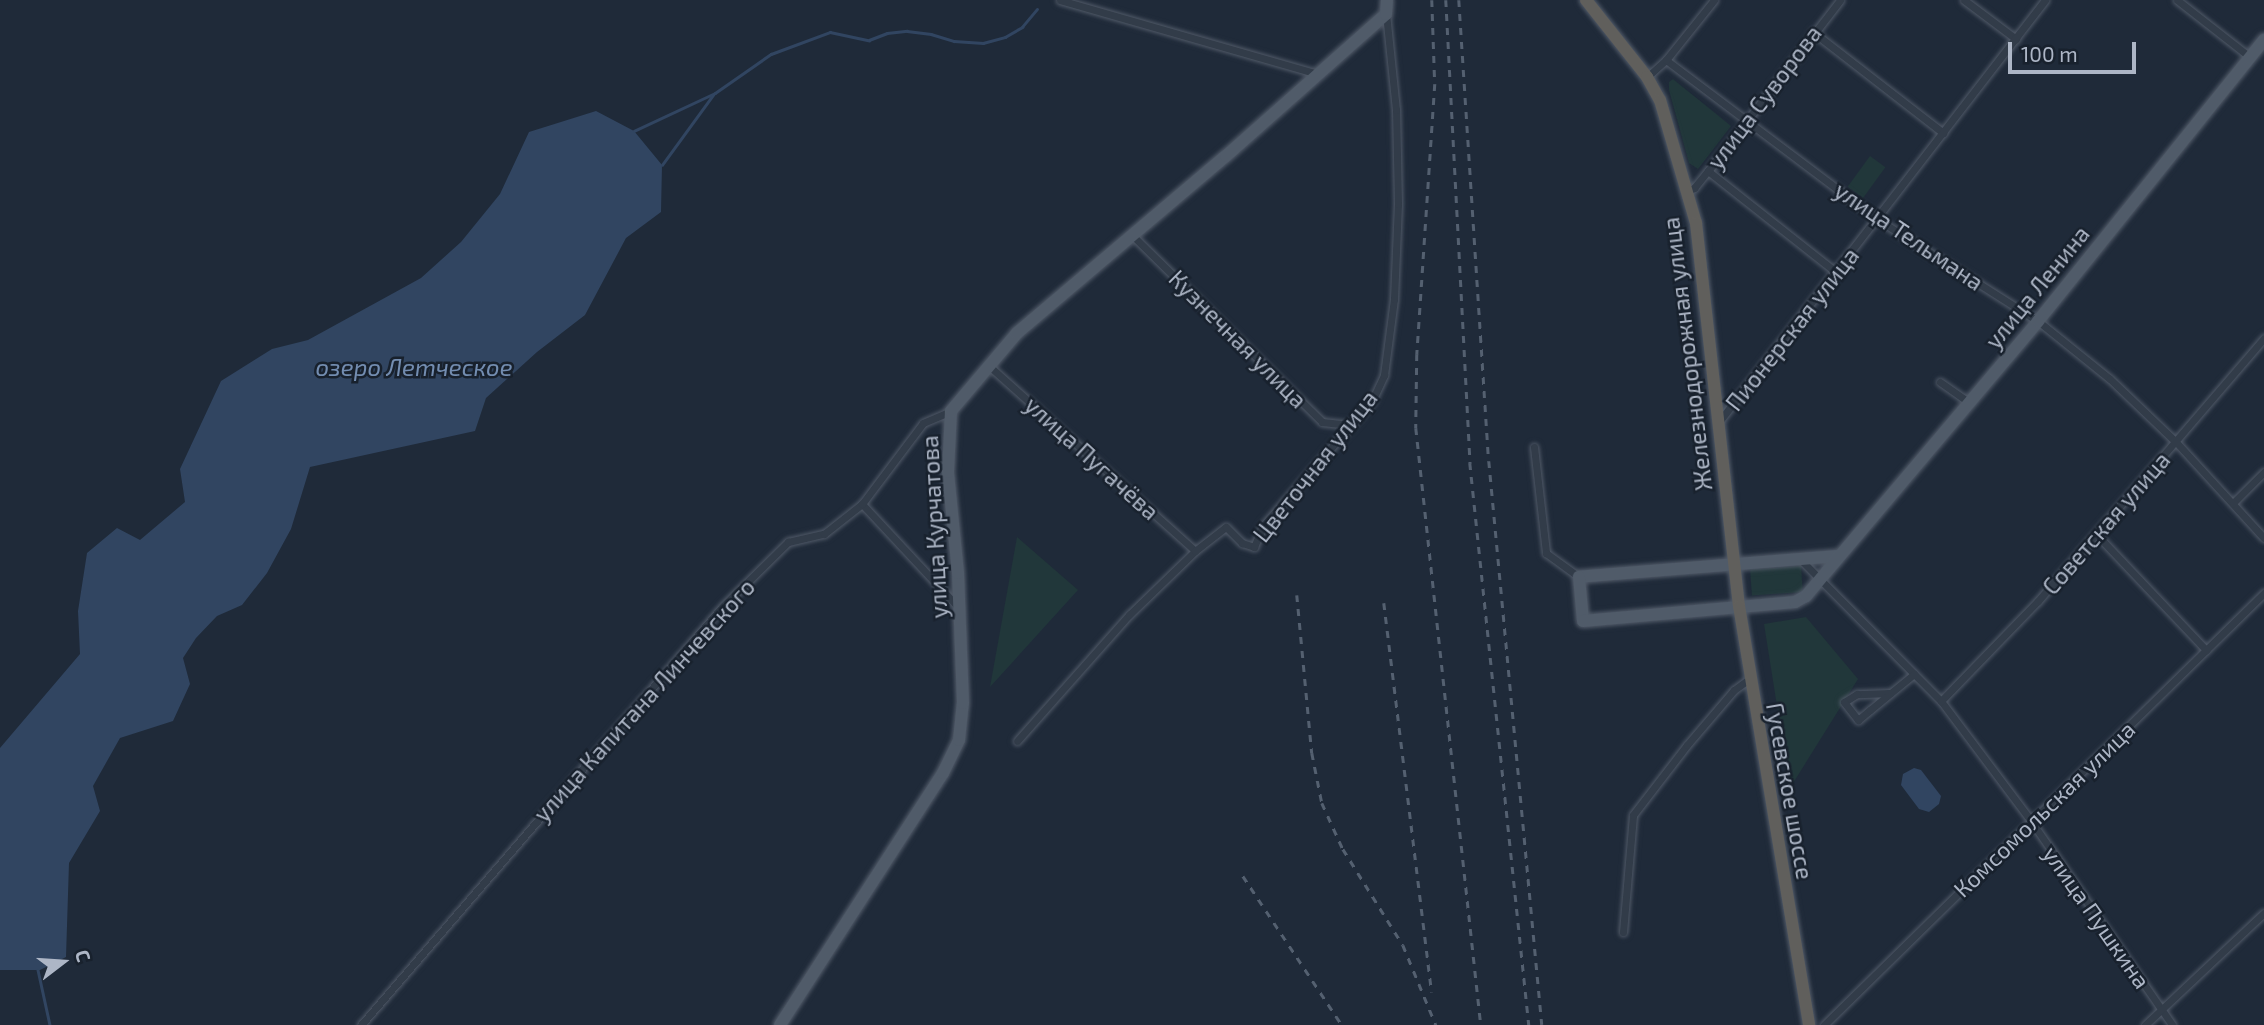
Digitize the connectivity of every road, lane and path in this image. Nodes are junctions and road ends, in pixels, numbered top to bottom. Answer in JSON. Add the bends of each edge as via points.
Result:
{"nodes":[{"id":1,"x":1060,"y":0,"type":"edge"},
{"id":2,"x":1387,"y":0,"type":"edge"},
{"id":3,"x":1586,"y":0,"type":"edge"},
{"id":4,"x":1714,"y":0,"type":"edge"},
{"id":5,"x":1840,"y":0,"type":"edge"},
{"id":6,"x":1964,"y":0,"type":"edge"},
{"id":7,"x":2045,"y":0,"type":"edge"},
{"id":8,"x":2177,"y":0,"type":"edge"},
{"id":9,"x":1386,"y":14,"type":"junction"},
{"id":10,"x":1813,"y":32,"type":"junction"},
{"id":11,"x":2016,"y":39,"type":"junction"},
{"id":12,"x":2264,"y":40,"type":"edge"},
{"id":13,"x":2249,"y":57,"type":"junction"},
{"id":14,"x":1666,"y":60,"type":"junction"},
{"id":15,"x":1319,"y":74,"type":"junction"},
{"id":16,"x":1647,"y":77,"type":"junction"},
{"id":17,"x":1747,"y":120,"type":"junction"},
{"id":18,"x":1943,"y":133,"type":"junction"},
{"id":19,"x":1708,"y":171,"type":"junction"},
{"id":20,"x":1687,"y":191,"type":"junction"},
{"id":21,"x":1876,"y":221,"type":"junction"},
{"id":22,"x":1133,"y":236,"type":"junction"},
{"id":23,"x":1837,"y":273,"type":"junction"},
{"id":24,"x":2038,"y":321,"type":"junction"},
{"id":25,"x":2264,"y":338,"type":"edge"},
{"id":26,"x":988,"y":365,"type":"junction"},
{"id":27,"x":1940,"y":382,"type":"dead end"},
{"id":28,"x":1969,"y":402,"type":"junction"},
{"id":29,"x":951,"y":411,"type":"junction"},
{"id":30,"x":1718,"y":424,"type":"junction"},
{"id":31,"x":1350,"y":425,"type":"junction"},
{"id":32,"x":2176,"y":442,"type":"junction"},
{"id":33,"x":1534,"y":447,"type":"dead end"},
{"id":34,"x":2264,"y":472,"type":"edge"},
{"id":35,"x":862,"y":503,"type":"junction"},
{"id":36,"x":2233,"y":503,"type":"junction"},
{"id":37,"x":2096,"y":534,"type":"junction"},
{"id":38,"x":2264,"y":538,"type":"edge"},
{"id":39,"x":1195,"y":551,"type":"junction"},
{"id":40,"x":1838,"y":556,"type":"junction"},
{"id":41,"x":1800,"y":559,"type":"junction"},
{"id":42,"x":1734,"y":563,"type":"junction"},
{"id":43,"x":1579,"y":577,"type":"junction"},
{"id":44,"x":1819,"y":580,"type":"junction"},
{"id":45,"x":2264,"y":593,"type":"edge"},
{"id":46,"x":1739,"y":606,"type":"junction"},
{"id":47,"x":959,"y":608,"type":"junction"},
{"id":48,"x":2206,"y":650,"type":"junction"},
{"id":49,"x":1914,"y":674,"type":"junction"},
{"id":50,"x":1749,"y":679,"type":"junction"},
{"id":51,"x":1891,"y":693,"type":"junction"},
{"id":52,"x":1941,"y":701,"type":"junction"},
{"id":53,"x":1017,"y":741,"type":"dead end"},
{"id":54,"x":2031,"y":821,"type":"junction"},
{"id":55,"x":2264,"y":912,"type":"edge"},
{"id":56,"x":1623,"y":932,"type":"dead end"},
{"id":57,"x":2161,"y":1010,"type":"junction"},
{"id":58,"x":361,"y":1025,"type":"edge"},
{"id":59,"x":780,"y":1025,"type":"edge"},
{"id":60,"x":1809,"y":1025,"type":"edge"},
{"id":61,"x":1824,"y":1025,"type":"edge"},
{"id":62,"x":2145,"y":1025,"type":"edge"},
{"id":63,"x":2172,"y":1025,"type":"edge"}],
"edges":[{"from":1,"to":15,"type":"street"},
{"from":2,"to":9,"type":"main road"},
{"from":3,"to":16,"type":"highway","name":"Железнодорожная улица"},
{"from":4,"to":14,"type":"street"},
{"from":5,"to":10,"type":"street","name":"улица Суворова"},
{"from":6,"to":11,"type":"street"},
{"from":7,"to":11,"type":"street","name":"Пионерская улица"},
{"from":8,"to":13,"type":"street"},
{"from":9,"to":15,"type":"main road","name":"улица Курчатова"},
{"from":9,"to":31,"type":"street","name":"Цветочная улица","via":[[1396,110],[1394,299],[1384,374],[1372,401]]},
{"from":10,"to":17,"type":"street","name":"улица Суворова"},
{"from":10,"to":18,"type":"street"},
{"from":11,"to":18,"type":"street","name":"Пионерская улица"},
{"from":12,"to":13,"type":"main road","name":"улица Ленина"},
{"from":13,"to":24,"type":"main road","name":"улица Ленина"},
{"from":14,"to":16,"type":"street"},
{"from":14,"to":17,"type":"street","name":"улица Тельмана"},
{"from":15,"to":22,"type":"main road","name":"улица Курчатова"},
{"from":16,"to":20,"type":"highway","name":"Железнодорожная улица","via":[[1660,100]]},
{"from":17,"to":19,"type":"street","name":"улица Суворова"},
{"from":17,"to":21,"type":"street","name":"улица Тельмана"},
{"from":18,"to":21,"type":"street","name":"Пионерская улица"},
{"from":19,"to":20,"type":"street","name":"улица Суворова"},
{"from":19,"to":23,"type":"street"},
{"from":20,"to":30,"type":"highway","name":"Железнодорожная улица","via":[[1701,254]]},
{"from":21,"to":23,"type":"street","name":"Пионерская улица"},
{"from":21,"to":24,"type":"street","name":"улица Тельмана"},
{"from":22,"to":26,"type":"main road","name":"улица Курчатова","via":[[1017,333]]},
{"from":22,"to":31,"type":"street","name":"Кузнечная улица","via":[[1322,422]]},
{"from":23,"to":30,"type":"street","name":"Пионерская улица"},
{"from":24,"to":28,"type":"main road","name":"улица Ленина"},
{"from":24,"to":32,"type":"street","name":"улица Тельмана","via":[[2110,379]]},
{"from":25,"to":32,"type":"street","name":"Советская улица"},
{"from":26,"to":29,"type":"main road","name":"улица Курчатова"},
{"from":26,"to":39,"type":"street","name":"улица Пугачёва"},
{"from":27,"to":28,"type":"street"},
{"from":28,"to":40,"type":"main road","name":"улица Ленина"},
{"from":29,"to":35,"type":"street","name":"улица Капитана Линчевского","via":[[923,423]]},
{"from":29,"to":47,"type":"main road","name":"улица Курчатова","via":[[948,472]]},
{"from":30,"to":42,"type":"highway","name":"Железнодорожная улица"},
{"from":31,"to":39,"type":"street","name":"Цветочная улица","via":[[1262,526],[1254,547],[1242,543],[1226,527]]},
{"from":32,"to":36,"type":"street","name":"улица Тельмана"},
{"from":32,"to":37,"type":"street","name":"Советская улица"},
{"from":33,"to":43,"type":"street","via":[[1546,553]]},
{"from":34,"to":36,"type":"street"},
{"from":35,"to":47,"type":"street"},
{"from":35,"to":58,"type":"street","name":"улица Капитана Линчевского","via":[[824,534],[788,542],[722,607]]},
{"from":36,"to":38,"type":"street","name":"улица Тельмана"},
{"from":37,"to":48,"type":"street"},
{"from":37,"to":52,"type":"street","name":"Советская улица"},
{"from":39,"to":53,"type":"street","name":"Цветочная улица","via":[[1129,615]]},
{"from":40,"to":41,"type":"main road"},
{"from":40,"to":44,"type":"main road","name":"улица Ленина"},
{"from":41,"to":42,"type":"main road"},
{"from":41,"to":44,"type":"street","name":"улица Пушкина"},
{"from":42,"to":43,"type":"main road"},
{"from":42,"to":46,"type":"highway","name":"Гусевское шоссе"},
{"from":43,"to":46,"type":"main road","name":"улица Ленина","via":[[1583,621]]},
{"from":44,"to":46,"type":"main road","name":"улица Ленина","via":[[1795,602]]},
{"from":44,"to":49,"type":"street","name":"улица Пушкина"},
{"from":45,"to":48,"type":"street","name":"Комсомольская улица"},
{"from":46,"to":50,"type":"highway","name":"Гусевское шоссе"},
{"from":47,"to":59,"type":"main road","name":"улица Курчатова","via":[[963,703],[959,740],[943,774]]},
{"from":48,"to":54,"type":"street","name":"Комсомольская улица"},
{"from":49,"to":51,"type":"street"},
{"from":49,"to":52,"type":"street","name":"улица Пушкина"},
{"from":50,"to":56,"type":"street","via":[[1718,708],[1633,815]]},
{"from":50,"to":60,"type":"highway","name":"Гусевское шоссе"},
{"from":51,"to":51,"type":"street","via":[[1857,720],[1844,702],[1857,694]]},
{"from":52,"to":54,"type":"street","name":"улица Пушкина"},
{"from":54,"to":57,"type":"street","name":"улица Пушкина"},
{"from":54,"to":61,"type":"street","name":"Комсомольская улица"},
{"from":55,"to":57,"type":"street"},
{"from":57,"to":62,"type":"street"},
{"from":57,"to":63,"type":"street","name":"улица Пушкина"}]}
